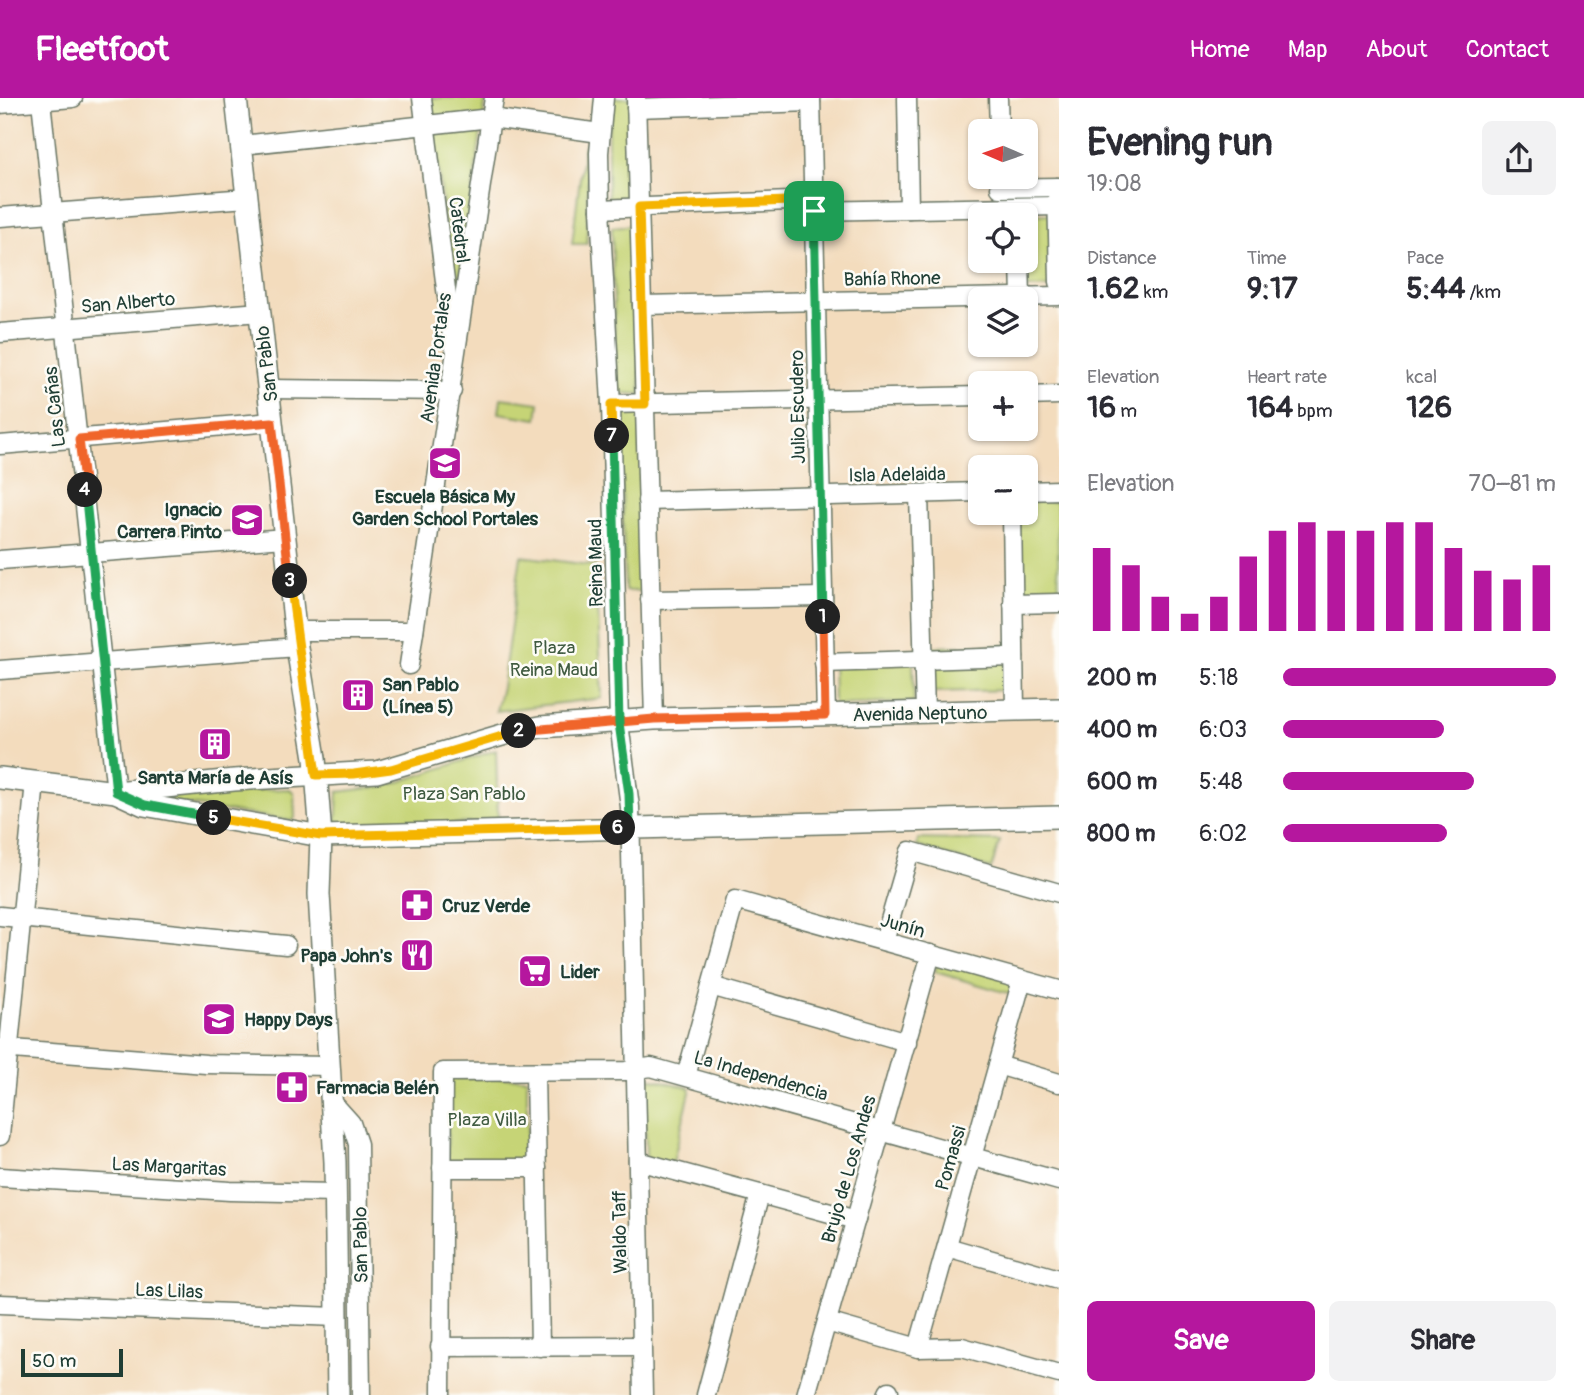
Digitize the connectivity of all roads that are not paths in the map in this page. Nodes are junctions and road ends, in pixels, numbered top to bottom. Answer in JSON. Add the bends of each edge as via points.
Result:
{"nodes":[{"id":1,"x":73,"y":98,"type":"edge"},
{"id":2,"x":236,"y":98,"type":"edge"},
{"id":3,"x":422,"y":98,"type":"edge"},
{"id":4,"x":494,"y":98,"type":"edge"},
{"id":5,"x":604,"y":98,"type":"edge"},
{"id":6,"x":907,"y":98,"type":"edge"},
{"id":7,"x":998,"y":98,"type":"edge"},
{"id":8,"x":811,"y":100,"type":"edge"},
{"id":9,"x":41,"y":101,"type":"junction"},
{"id":10,"x":636,"y":103,"type":"edge"},
{"id":11,"x":0,"y":104,"type":"edge"},
{"id":12,"x":491,"y":118,"type":"junction"},
{"id":13,"x":999,"y":119,"type":"edge"},
{"id":14,"x":425,"y":125,"type":"junction"},
{"id":15,"x":600,"y":133,"type":"junction"},
{"id":16,"x":242,"y":145,"type":"junction"},
{"id":17,"x":1038,"y":185,"type":"edge"},
{"id":18,"x":1058,"y":187,"type":"edge"},
{"id":19,"x":247,"y":198,"type":"junction"},
{"id":20,"x":813,"y":206,"type":"junction"},
{"id":21,"x":1057,"y":206,"type":"junction"},
{"id":22,"x":639,"y":207,"type":"junction"},
{"id":23,"x":1038,"y":208,"type":"edge"},
{"id":24,"x":600,"y":209,"type":"junction"},
{"id":25,"x":909,"y":209,"type":"junction"},
{"id":26,"x":968,"y":210,"type":"edge"},
{"id":27,"x":54,"y":212,"type":"junction"},
{"id":28,"x":0,"y":216,"type":"edge"},
{"id":29,"x":1059,"y":282,"type":"edge"},
{"id":30,"x":1059,"y":296,"type":"edge"},
{"id":31,"x":1038,"y":297,"type":"edge"},
{"id":32,"x":968,"y":298,"type":"edge"},
{"id":33,"x":816,"y":301,"type":"junction"},
{"id":34,"x":642,"y":305,"type":"junction"},
{"id":35,"x":260,"y":312,"type":"junction"},
{"id":36,"x":67,"y":328,"type":"junction"},
{"id":37,"x":0,"y":333,"type":"edge"},
{"id":38,"x":456,"y":368,"type":"junction"},
{"id":39,"x":269,"y":389,"type":"junction"},
{"id":40,"x":452,"y":391,"type":"junction"},
{"id":41,"x":1059,"y":395,"type":"edge"},
{"id":42,"x":1038,"y":396,"type":"edge"},
{"id":43,"x":968,"y":397,"type":"edge"},
{"id":44,"x":818,"y":399,"type":"junction"},
{"id":45,"x":611,"y":404,"type":"junction"},
{"id":46,"x":645,"y":404,"type":"junction"},
{"id":47,"x":272,"y":422,"type":"junction"},
{"id":48,"x":79,"y":439,"type":"junction"},
{"id":49,"x":0,"y":446,"type":"edge"},
{"id":50,"x":1059,"y":490,"type":"edge"},
{"id":51,"x":1038,"y":491,"type":"edge"},
{"id":52,"x":968,"y":492,"type":"edge"},
{"id":53,"x":919,"y":494,"type":"junction"},
{"id":54,"x":820,"y":496,"type":"junction"},
{"id":55,"x":647,"y":501,"type":"junction"},
{"id":56,"x":1012,"y":525,"type":"edge"},
{"id":57,"x":285,"y":538,"type":"junction"},
{"id":58,"x":92,"y":553,"type":"junction"},
{"id":59,"x":0,"y":560,"type":"edge"},
{"id":60,"x":823,"y":597,"type":"junction"},
{"id":61,"x":650,"y":600,"type":"junction"},
{"id":62,"x":1059,"y":603,"type":"edge"},
{"id":63,"x":1013,"y":604,"type":"junction"},
{"id":64,"x":414,"y":631,"type":"junction"},
{"id":65,"x":296,"y":639,"type":"junction"},
{"id":66,"x":1014,"y":656,"type":"junction"},
{"id":67,"x":924,"y":660,"type":"junction"},
{"id":68,"x":104,"y":662,"type":"junction"},
{"id":69,"x":824,"y":663,"type":"junction"},
{"id":70,"x":409,"y":665,"type":"dead end"},
{"id":71,"x":0,"y":670,"type":"edge"},
{"id":72,"x":1059,"y":709,"type":"edge"},
{"id":73,"x":1015,"y":710,"type":"junction"},
{"id":74,"x":925,"y":712,"type":"junction"},
{"id":75,"x":825,"y":715,"type":"junction"},
{"id":76,"x":654,"y":719,"type":"junction"},
{"id":77,"x":619,"y":723,"type":"junction"},
{"id":78,"x":309,"y":775,"type":"junction"},
{"id":79,"x":0,"y":778,"type":"edge"},
{"id":80,"x":35,"y":782,"type":"junction"},
{"id":81,"x":116,"y":792,"type":"junction"},
{"id":82,"x":1059,"y":817,"type":"edge"},
{"id":83,"x":630,"y":828,"type":"junction"},
{"id":84,"x":313,"y":836,"type":"junction"},
{"id":85,"x":1059,"y":892,"type":"edge"},
{"id":86,"x":0,"y":916,"type":"edge"},
{"id":87,"x":21,"y":919,"type":"junction"},
{"id":88,"x":884,"y":941,"type":"junction"},
{"id":89,"x":286,"y":945,"type":"dead end"},
{"id":90,"x":931,"y":954,"type":"junction"},
{"id":91,"x":1022,"y":980,"type":"junction"},
{"id":92,"x":710,"y":986,"type":"junction"},
{"id":93,"x":1059,"y":990,"type":"edge"},
{"id":94,"x":907,"y":1042,"type":"junction"},
{"id":95,"x":4,"y":1048,"type":"edge"},
{"id":96,"x":998,"y":1065,"type":"junction"},
{"id":97,"x":330,"y":1066,"type":"junction"},
{"id":98,"x":638,"y":1069,"type":"junction"},
{"id":99,"x":535,"y":1072,"type":"junction"},
{"id":100,"x":686,"y":1076,"type":"junction"},
{"id":101,"x":1059,"y":1083,"type":"edge"},
{"id":102,"x":333,"y":1103,"type":"junction"},
{"id":103,"x":881,"y":1131,"type":"junction"},
{"id":104,"x":0,"y":1136,"type":"edge"},
{"id":105,"x":972,"y":1157,"type":"junction"},
{"id":106,"x":638,"y":1161,"type":"junction"},
{"id":107,"x":442,"y":1168,"type":"junction"},
{"id":108,"x":537,"y":1168,"type":"junction"},
{"id":109,"x":0,"y":1177,"type":"edge"},
{"id":110,"x":1059,"y":1181,"type":"edge"},
{"id":111,"x":336,"y":1193,"type":"junction"},
{"id":112,"x":760,"y":1194,"type":"junction"},
{"id":113,"x":856,"y":1220,"type":"junction"},
{"id":114,"x":947,"y":1247,"type":"junction"},
{"id":115,"x":1059,"y":1279,"type":"edge"},
{"id":116,"x":0,"y":1304,"type":"edge"},
{"id":117,"x":337,"y":1317,"type":"junction"},
{"id":118,"x":827,"y":1322,"type":"junction"},
{"id":119,"x":642,"y":1346,"type":"junction"},
{"id":120,"x":440,"y":1347,"type":"junction"},
{"id":121,"x":540,"y":1347,"type":"junction"},
{"id":122,"x":918,"y":1348,"type":"junction"},
{"id":123,"x":1059,"y":1374,"type":"edge"},
{"id":124,"x":338,"y":1395,"type":"edge"},
{"id":125,"x":361,"y":1395,"type":"edge"},
{"id":126,"x":441,"y":1395,"type":"edge"},
{"id":127,"x":643,"y":1395,"type":"edge"},
{"id":128,"x":706,"y":1395,"type":"edge"},
{"id":129,"x":806,"y":1395,"type":"edge"}],
"edges":[{"from":1,"to":9,"type":"street"},
{"from":2,"to":16,"type":"main road","name":"San Pablo"},
{"from":3,"to":14,"type":"street","name":"Catedral"},
{"from":4,"to":12,"type":"street","name":"Avenida Portales"},
{"from":5,"to":15,"type":"street","name":"Reina Maud"},
{"from":6,"to":25,"type":"street"},
{"from":7,"to":13,"type":"street"},
{"from":8,"to":10,"type":"street"},
{"from":8,"to":20,"type":"street","name":"Julio Escudero"},
{"from":9,"to":11,"type":"street"},
{"from":9,"to":27,"type":"street","name":"Las Cañas"},
{"from":10,"to":22,"type":"street"},
{"from":12,"to":14,"type":"street"},
{"from":12,"to":15,"type":"street"},
{"from":12,"to":38,"type":"street","name":"Avenida Portales"},
{"from":14,"to":16,"type":"street"},
{"from":14,"to":38,"type":"street","name":"Catedral"},
{"from":15,"to":24,"type":"street","name":"Reina Maud"},
{"from":16,"to":19,"type":"main road","name":"San Pablo"},
{"from":17,"to":18,"type":"street"},
{"from":18,"to":21,"type":"street"},
{"from":19,"to":27,"type":"street"},
{"from":19,"to":35,"type":"main road","name":"San Pablo"},
{"from":20,"to":22,"type":"street"},
{"from":20,"to":25,"type":"street"},
{"from":20,"to":33,"type":"street","name":"Julio Escudero"},
{"from":21,"to":23,"type":"street"},
{"from":21,"to":29,"type":"street"},
{"from":22,"to":24,"type":"street"},
{"from":22,"to":34,"type":"street"},
{"from":24,"to":45,"type":"street","name":"Reina Maud"},
{"from":25,"to":26,"type":"street"},
{"from":27,"to":28,"type":"street"},
{"from":27,"to":36,"type":"street","name":"Las Cañas"},
{"from":30,"to":31,"type":"street","name":"Bahía Rhone"},
{"from":32,"to":33,"type":"street","name":"Bahía Rhone"},
{"from":33,"to":34,"type":"street","name":"Bahía Rhone"},
{"from":33,"to":44,"type":"street","name":"Julio Escudero"},
{"from":34,"to":46,"type":"street"},
{"from":35,"to":36,"type":"street","name":"San Alberto"},
{"from":35,"to":39,"type":"main road","name":"San Pablo"},
{"from":36,"to":37,"type":"street","name":"San Alberto"},
{"from":36,"to":48,"type":"street","name":"Las Cañas"},
{"from":38,"to":40,"type":"street","name":"Avenida Portales"},
{"from":39,"to":40,"type":"street"},
{"from":39,"to":47,"type":"main road","name":"San Pablo"},
{"from":40,"to":64,"type":"street","name":"Avenida Portales"},
{"from":41,"to":42,"type":"street"},
{"from":43,"to":44,"type":"street"},
{"from":44,"to":46,"type":"street"},
{"from":44,"to":54,"type":"street","name":"Julio Escudero"},
{"from":45,"to":46,"type":"street"},
{"from":45,"to":77,"type":"street","name":"Reina Maud"},
{"from":46,"to":55,"type":"street"},
{"from":47,"to":48,"type":"street"},
{"from":47,"to":57,"type":"main road","name":"San Pablo"},
{"from":48,"to":49,"type":"street"},
{"from":48,"to":58,"type":"street","name":"Las Cañas"},
{"from":50,"to":51,"type":"street"},
{"from":52,"to":53,"type":"street","name":"Isla Adelaida"},
{"from":53,"to":54,"type":"street","name":"Isla Adelaida"},
{"from":53,"to":67,"type":"street"},
{"from":54,"to":55,"type":"street","name":"Isla Adelaida"},
{"from":54,"to":60,"type":"street","name":"Julio Escudero"},
{"from":55,"to":61,"type":"street"},
{"from":56,"to":63,"type":"street"},
{"from":57,"to":58,"type":"street"},
{"from":57,"to":65,"type":"main road","name":"San Pablo"},
{"from":58,"to":59,"type":"street"},
{"from":58,"to":68,"type":"street","name":"Las Cañas"},
{"from":60,"to":61,"type":"street"},
{"from":60,"to":69,"type":"street","name":"Julio Escudero"},
{"from":61,"to":76,"type":"street"},
{"from":62,"to":63,"type":"street"},
{"from":63,"to":66,"type":"street"},
{"from":64,"to":65,"type":"street"},
{"from":64,"to":70,"type":"street","name":"Avenida Portales"},
{"from":65,"to":68,"type":"street"},
{"from":65,"to":78,"type":"main road","name":"San Pablo","via":[[310,715]]},
{"from":66,"to":67,"type":"street"},
{"from":66,"to":73,"type":"street"},
{"from":67,"to":69,"type":"street"},
{"from":67,"to":74,"type":"street"},
{"from":68,"to":71,"type":"street"},
{"from":68,"to":81,"type":"street","name":"Las Cañas"},
{"from":69,"to":75,"type":"street","name":"Julio Escudero"},
{"from":72,"to":73,"type":"main road","name":"Avenida Neptuno"},
{"from":73,"to":74,"type":"main road","name":"Avenida Neptuno"},
{"from":74,"to":75,"type":"main road","name":"Avenida Neptuno"},
{"from":75,"to":76,"type":"main road","name":"Avenida Neptuno"},
{"from":76,"to":77,"type":"main road","name":"Avenida Neptuno"},
{"from":77,"to":78,"type":"main road","name":"Avenida Neptuno","via":[[521,730],[391,769]]},
{"from":77,"to":83,"type":"street","name":"Reina Maud"},
{"from":78,"to":81,"type":"main road","name":"Avenida Neptuno"},
{"from":78,"to":84,"type":"main road","name":"San Pablo"},
{"from":79,"to":80,"type":"main road","name":"Avenida Neptuno"},
{"from":80,"to":81,"type":"main road","name":"Avenida Neptuno"},
{"from":80,"to":87,"type":"street"},
{"from":81,"to":84,"type":"main road","name":"Avenida Neptuno","via":[[145,805]]},
{"from":82,"to":83,"type":"main road","name":"Avenida Neptuno"},
{"from":83,"to":84,"type":"main road","name":"Avenida Neptuno"},
{"from":83,"to":98,"type":"street","name":"Reina Maud"},
{"from":84,"to":97,"type":"main road","name":"San Pablo","via":[[310,866],[319,894]]},
{"from":85,"to":88,"type":"street","via":[[910,851]]},
{"from":86,"to":87,"type":"street"},
{"from":87,"to":89,"type":"street"},
{"from":87,"to":95,"type":"street"},
{"from":88,"to":90,"type":"street","name":"Junín"},
{"from":88,"to":92,"type":"street","name":"Junín","via":[[735,900]]},
{"from":90,"to":91,"type":"street","name":"Junín"},
{"from":90,"to":94,"type":"street","name":"Brujo de Los Andes"},
{"from":91,"to":93,"type":"street","name":"Junín"},
{"from":91,"to":96,"type":"street","name":"Pomassi"},
{"from":92,"to":94,"type":"street"},
{"from":92,"to":100,"type":"street"},
{"from":94,"to":103,"type":"street","name":"Brujo de Los Andes"},
{"from":95,"to":97,"type":"street","via":[[206,1064]]},
{"from":95,"to":104,"type":"street"},
{"from":96,"to":101,"type":"street"},
{"from":96,"to":105,"type":"street","name":"Pomassi"},
{"from":97,"to":102,"type":"main road","name":"San Pablo"},
{"from":98,"to":99,"type":"street","name":"La Independencia"},
{"from":98,"to":100,"type":"street","name":"La Independencia","via":[[652,1067]]},
{"from":98,"to":106,"type":"street","name":"Waldo Taff"},
{"from":99,"to":107,"type":"street","name":"La Independencia","via":[[443,1072]]},
{"from":99,"to":108,"type":"street"},
{"from":100,"to":103,"type":"street","name":"La Independencia"},
{"from":102,"to":111,"type":"main road","name":"San Pablo"},
{"from":102,"to":125,"type":"street","name":"San Pablo","via":[[351,1123],[358,1144]]},
{"from":103,"to":105,"type":"street","name":"La Independencia"},
{"from":103,"to":113,"type":"street","name":"Brujo de Los Andes"},
{"from":105,"to":110,"type":"street","name":"La Independencia"},
{"from":105,"to":114,"type":"street","name":"Pomassi"},
{"from":106,"to":112,"type":"street"},
{"from":106,"to":119,"type":"street","name":"Waldo Taff"},
{"from":107,"to":108,"type":"street"},
{"from":107,"to":120,"type":"street"},
{"from":108,"to":121,"type":"street"},
{"from":109,"to":111,"type":"street","name":"Las Margaritas"},
{"from":111,"to":117,"type":"main road","name":"San Pablo"},
{"from":112,"to":113,"type":"street"},
{"from":112,"to":128,"type":"street"},
{"from":113,"to":118,"type":"street","name":"Brujo de Los Andes"},
{"from":114,"to":115,"type":"street"},
{"from":114,"to":122,"type":"street","name":"Pomassi"},
{"from":116,"to":117,"type":"street","name":"Las Lilas"},
{"from":117,"to":124,"type":"main road","name":"San Pablo"},
{"from":118,"to":122,"type":"street"},
{"from":118,"to":129,"type":"street","name":"Brujo de Los Andes"},
{"from":119,"to":121,"type":"street"},
{"from":119,"to":127,"type":"street","name":"Waldo Taff"},
{"from":120,"to":121,"type":"street"},
{"from":120,"to":126,"type":"street"},
{"from":122,"to":123,"type":"street","via":[[962,1347]]}]}
